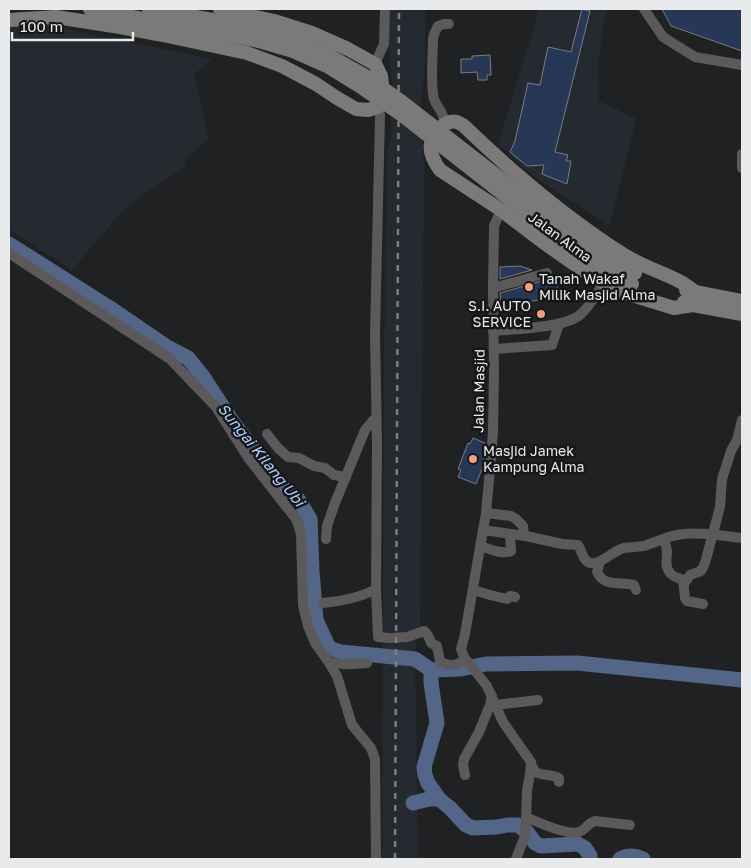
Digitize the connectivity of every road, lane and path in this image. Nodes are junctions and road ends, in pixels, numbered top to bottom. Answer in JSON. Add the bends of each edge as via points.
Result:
{"nodes":[{"id":1,"x":90,"y":9,"type":"edge"},
{"id":2,"x":150,"y":9,"type":"edge"},
{"id":3,"x":220,"y":9,"type":"edge"},
{"id":4,"x":385,"y":9,"type":"edge"},
{"id":5,"x":644,"y":9,"type":"edge"},
{"id":6,"x":9,"y":20,"type":"edge"},
{"id":7,"x":449,"y":24,"type":"dead end"},
{"id":8,"x":375,"y":64,"type":"junction"},
{"id":9,"x":742,"y":65,"type":"edge"},
{"id":10,"x":378,"y":107,"type":"junction"},
{"id":11,"x":402,"y":109,"type":"junction"},
{"id":12,"x":444,"y":125,"type":"junction"},
{"id":13,"x":742,"y":154,"type":"edge"},
{"id":14,"x":742,"y":168,"type":"edge"},
{"id":15,"x":501,"y":210,"type":"junction"},
{"id":16,"x":9,"y":253,"type":"edge"},
{"id":17,"x":547,"y":273,"type":"dead end"},
{"id":18,"x":604,"y":283,"type":"junction"},
{"id":19,"x":493,"y":288,"type":"junction"},
{"id":20,"x":694,"y":299,"type":"junction"},
{"id":21,"x":742,"y":301,"type":"edge"},
{"id":22,"x":742,"y":314,"type":"edge"},
{"id":23,"x":562,"y":323,"type":"junction"},
{"id":24,"x":494,"y":331,"type":"junction"},
{"id":25,"x":494,"y":349,"type":"junction"},
{"id":26,"x":376,"y":417,"type":"junction"},
{"id":27,"x":742,"y":420,"type":"edge"},
{"id":28,"x":267,"y":434,"type":"dead end"},
{"id":29,"x":346,"y":477,"type":"junction"},
{"id":30,"x":486,"y":513,"type":"junction"},
{"id":31,"x":483,"y":530,"type":"junction"},
{"id":32,"x":510,"y":534,"type":"junction"},
{"id":33,"x":713,"y":534,"type":"junction"},
{"id":34,"x":524,"y":536,"type":"junction"},
{"id":35,"x":742,"y":538,"type":"edge"},
{"id":36,"x":326,"y":539,"type":"dead end"},
{"id":37,"x":663,"y":540,"type":"junction"},
{"id":38,"x":480,"y":546,"type":"junction"},
{"id":39,"x":600,"y":562,"type":"junction"},
{"id":40,"x":684,"y":584,"type":"junction"},
{"id":41,"x":376,"y":589,"type":"junction"},
{"id":42,"x":473,"y":590,"type":"junction"},
{"id":43,"x":636,"y":590,"type":"dead end"},
{"id":44,"x":515,"y":597,"type":"dead end"},
{"id":45,"x":323,"y":603,"type":"dead end"},
{"id":46,"x":703,"y":604,"type":"dead end"},
{"id":47,"x":466,"y":660,"type":"junction"},
{"id":48,"x":328,"y":661,"type":"junction"},
{"id":49,"x":366,"y":664,"type":"dead end"},
{"id":50,"x":538,"y":700,"type":"dead end"},
{"id":51,"x":494,"y":701,"type":"junction"},
{"id":52,"x":531,"y":762,"type":"junction"},
{"id":53,"x":465,"y":774,"type":"dead end"},
{"id":54,"x":559,"y":782,"type":"dead end"},
{"id":55,"x":526,"y":819,"type":"junction"},
{"id":56,"x":630,"y":825,"type":"dead end"},
{"id":57,"x":376,"y":859,"type":"edge"},
{"id":58,"x":516,"y":859,"type":"edge"}],
"edges":[{"from":1,"to":11,"type":"main road","bridge":true,"via":[[250,39],[292,51],[327,66]]},
{"from":2,"to":11,"type":"main road","bridge":true,"via":[[261,30],[296,41],[364,75]]},
{"from":3,"to":8,"type":"main road","via":[[312,33]]},
{"from":4,"to":8,"type":"street","via":[[384,44]]},
{"from":5,"to":9,"type":"street","via":[[663,37],[695,57]]},
{"from":6,"to":10,"type":"main road","via":[[56,18],[154,33],[247,53],[282,66],[356,109]]},
{"from":7,"to":12,"type":"street","via":[[438,26],[433,38],[432,85],[434,99],[445,119]]},
{"from":8,"to":10,"type":"main road","via":[[381,76],[383,93]]},
{"from":10,"to":26,"type":"street"},
{"from":11,"to":20,"type":"main road","name":"Jalan Alma","bridge":true,"via":[[579,252],[633,278]]},
{"from":12,"to":15,"type":"main road","via":[[436,132],[431,145],[435,163],[440,170]]},
{"from":12,"to":20,"type":"main road","via":[[451,122],[461,124],[528,184],[584,228],[647,268],[681,282]]},
{"from":13,"to":14,"type":"street"},
{"from":15,"to":18,"type":"main road"},
{"from":15,"to":19,"type":"street","name":"Jalan Masjid","via":[[494,226]]},
{"from":16,"to":48,"type":"street","via":[[170,359],[216,407],[300,527],[303,605],[315,644]]},
{"from":17,"to":19,"type":"street"},
{"from":18,"to":20,"type":"main road","via":[[674,308]]},
{"from":18,"to":23,"type":"street","via":[[579,316]]},
{"from":19,"to":24,"type":"street","name":"Jalan Masjid"},
{"from":20,"to":21,"type":"main road","name":"Jalan Alma"},
{"from":20,"to":22,"type":"main road","name":"Jalan Alma"},
{"from":23,"to":24,"type":"street"},
{"from":23,"to":25,"type":"street","via":[[552,345]]},
{"from":24,"to":25,"type":"street","name":"Jalan Masjid"},
{"from":25,"to":30,"type":"street","name":"Jalan Masjid","via":[[493,424]]},
{"from":26,"to":29,"type":"street","via":[[365,430]]},
{"from":26,"to":41,"type":"street"},
{"from":27,"to":33,"type":"street","via":[[722,479],[720,507]]},
{"from":28,"to":29,"type":"street","via":[[288,457],[299,458],[334,475]]},
{"from":29,"to":36,"type":"street","via":[[327,526]]},
{"from":30,"to":31,"type":"street","name":"Jalan Masjid"},
{"from":30,"to":34,"type":"street","via":[[514,517],[523,526]]},
{"from":31,"to":32,"type":"street"},
{"from":31,"to":38,"type":"street","name":"Jalan Masjid"},
{"from":32,"to":34,"type":"street"},
{"from":32,"to":38,"type":"street","via":[[509,552]]},
{"from":33,"to":35,"type":"street"},
{"from":33,"to":37,"type":"street","via":[[678,534]]},
{"from":33,"to":40,"type":"street","via":[[701,571],[690,575]]},
{"from":34,"to":39,"type":"street","via":[[578,545],[588,562]]},
{"from":37,"to":39,"type":"street","via":[[623,548]]},
{"from":37,"to":40,"type":"street","via":[[668,569]]},
{"from":38,"to":42,"type":"street","name":"Jalan Masjid"},
{"from":39,"to":43,"type":"street","via":[[597,572],[604,581],[627,583],[634,585]]},
{"from":40,"to":46,"type":"street","via":[[684,598]]},
{"from":41,"to":45,"type":"street","via":[[346,600]]},
{"from":41,"to":47,"type":"street","via":[[378,637],[407,637],[424,631],[431,643],[437,646],[442,663],[457,664]]},
{"from":42,"to":44,"type":"street","via":[[507,599]]},
{"from":42,"to":47,"type":"street","name":"Jalan Masjid","via":[[461,649]]},
{"from":47,"to":51,"type":"street","via":[[487,686]]},
{"from":48,"to":49,"type":"street","via":[[334,664]]},
{"from":48,"to":57,"type":"street","via":[[337,676],[352,725],[375,758]]},
{"from":50,"to":51,"type":"street"},
{"from":51,"to":52,"type":"street","via":[[503,722]]},
{"from":51,"to":53,"type":"street","via":[[464,759]]},
{"from":52,"to":54,"type":"street","via":[[534,771],[554,775]]},
{"from":52,"to":55,"type":"street"},
{"from":55,"to":56,"type":"street","via":[[575,833],[595,821]]},
{"from":55,"to":58,"type":"street"}]}
